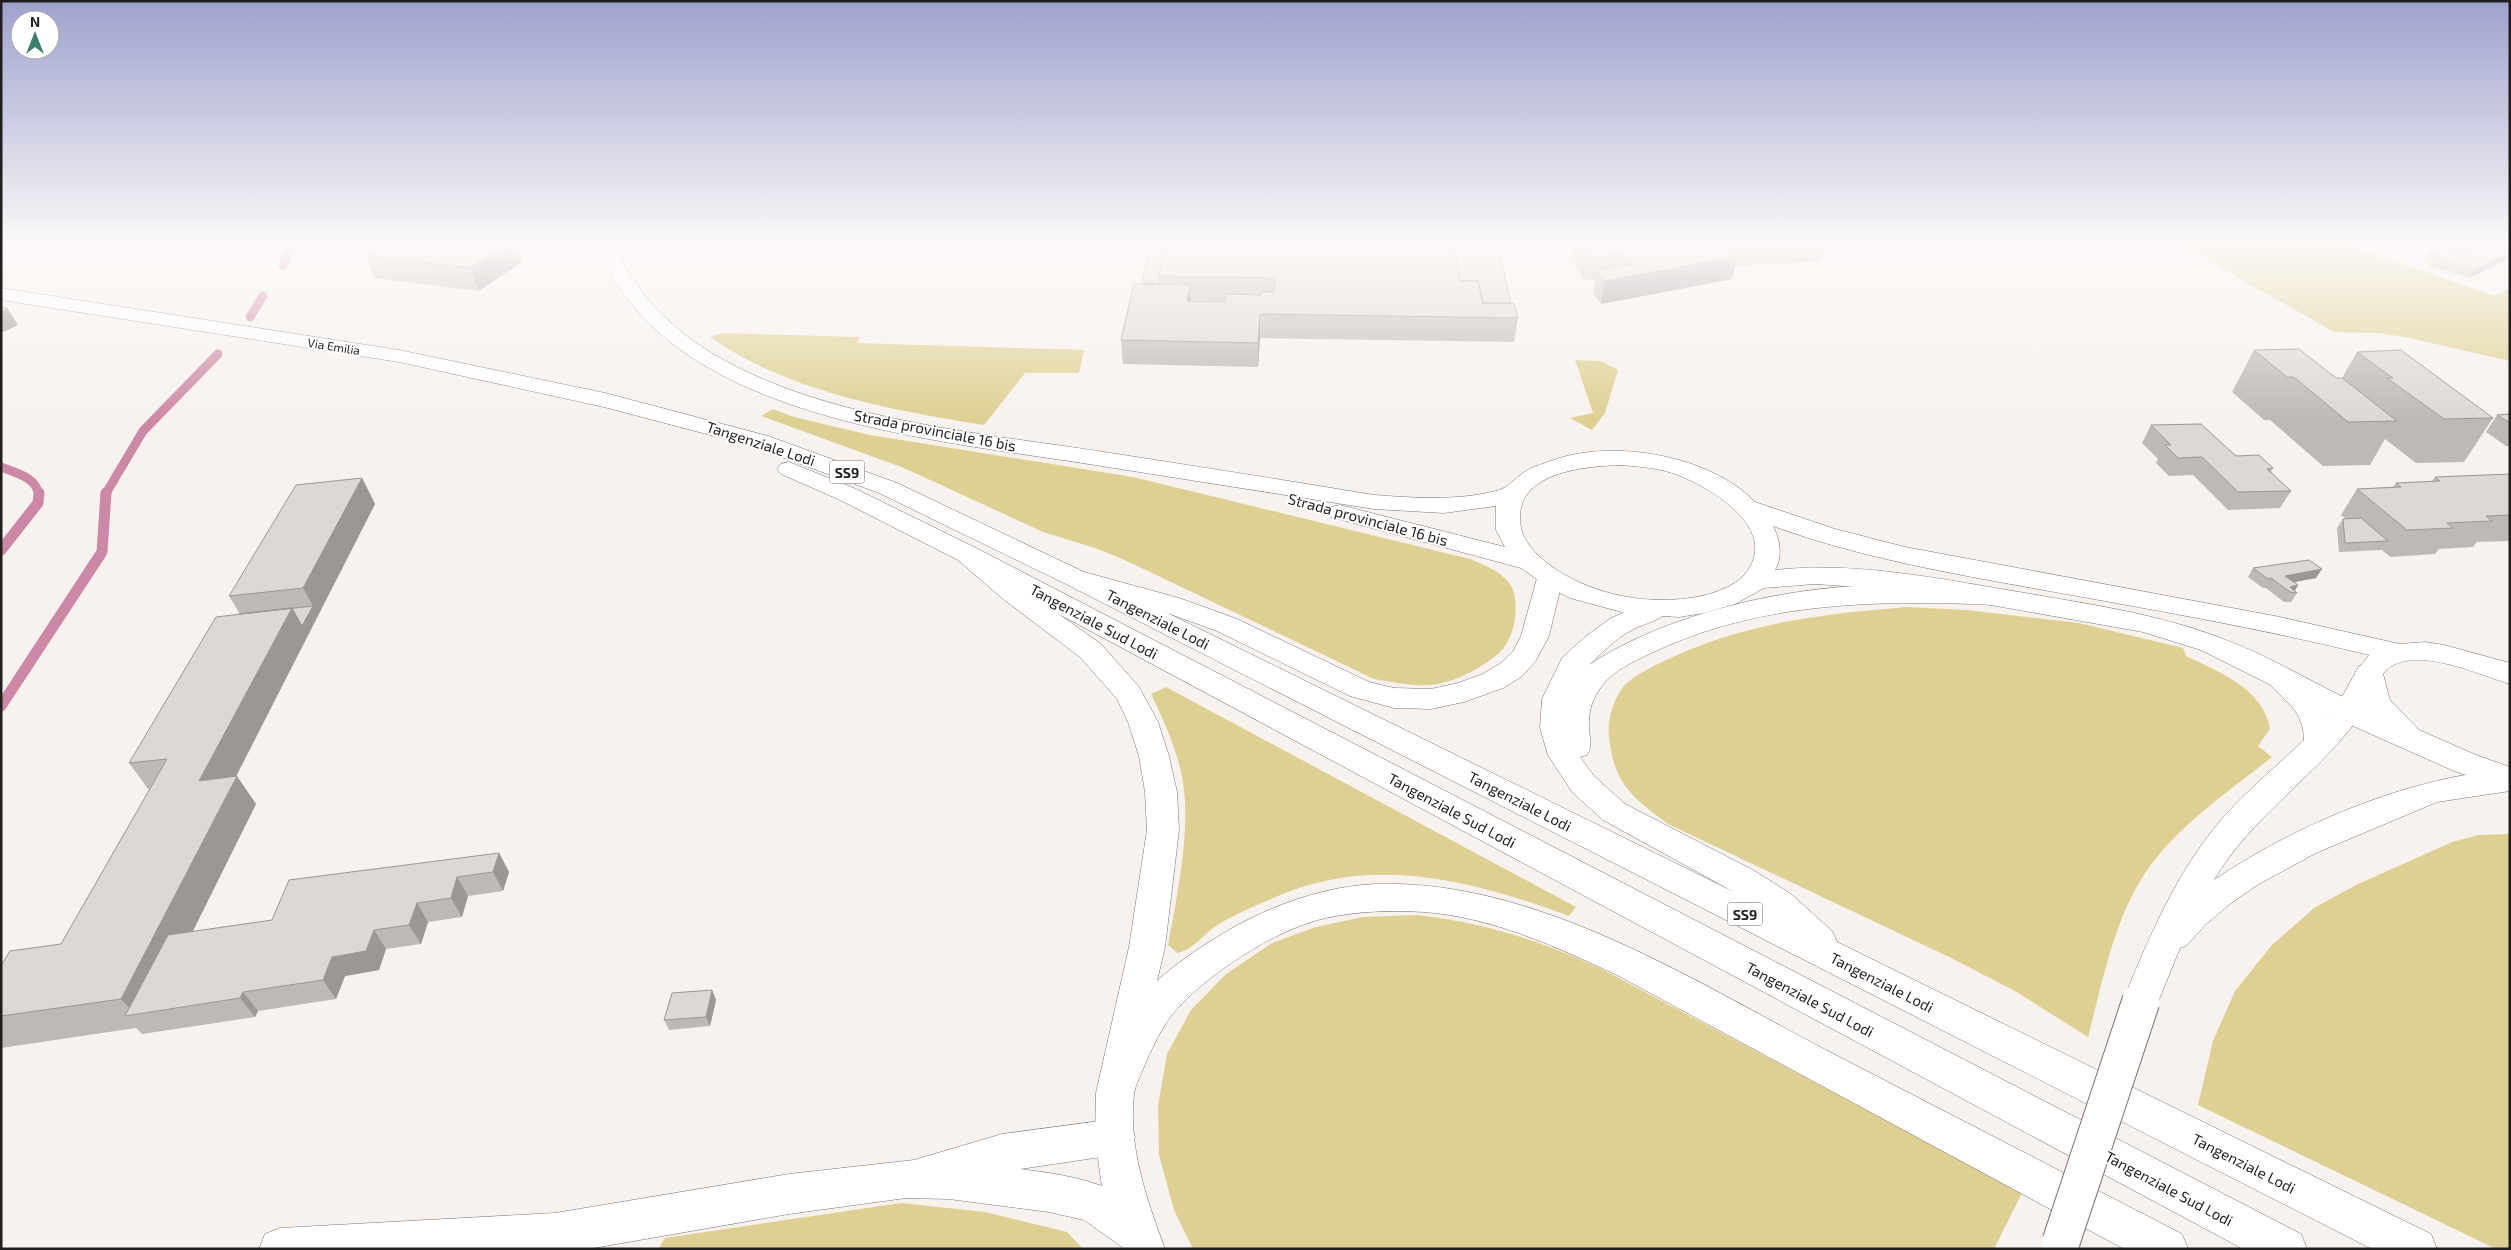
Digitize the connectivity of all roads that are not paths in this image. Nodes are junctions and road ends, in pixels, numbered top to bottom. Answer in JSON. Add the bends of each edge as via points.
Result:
{"nodes":[{"id":1,"x":67,"y":304,"type":"edge"},
{"id":2,"x":640,"y":304,"type":"edge"},
{"id":3,"x":605,"y":400,"type":"junction"},
{"id":4,"x":1205,"y":476,"type":"junction"},
{"id":5,"x":1514,"y":494,"type":"junction"},
{"id":6,"x":1749,"y":508,"type":"junction"},
{"id":7,"x":967,"y":554,"type":"junction"},
{"id":8,"x":1540,"y":570,"type":"junction"},
{"id":9,"x":1075,"y":578,"type":"junction"},
{"id":10,"x":1751,"y":584,"type":"junction"},
{"id":11,"x":1996,"y":597,"type":"junction"},
{"id":12,"x":1656,"y":608,"type":"junction"},
{"id":13,"x":2400,"y":653,"type":"junction"},
{"id":14,"x":2510,"y":656,"type":"edge"},
{"id":15,"x":2473,"y":660,"type":"junction"},
{"id":16,"x":2369,"y":673,"type":"junction"},
{"id":17,"x":2510,"y":674,"type":"edge"},
{"id":18,"x":2278,"y":676,"type":"junction"},
{"id":19,"x":2347,"y":711,"type":"junction"},
{"id":20,"x":2319,"y":743,"type":"junction"},
{"id":21,"x":2424,"y":745,"type":"junction"},
{"id":22,"x":2510,"y":779,"type":"edge"},
{"id":23,"x":1599,"y":798,"type":"junction"},
{"id":24,"x":2159,"y":955,"type":"junction"},
{"id":25,"x":1847,"y":965,"type":"junction"},
{"id":26,"x":1115,"y":1093,"type":"junction"},
{"id":27,"x":1115,"y":1136,"type":"junction"},
{"id":28,"x":906,"y":1179,"type":"junction"},
{"id":29,"x":1140,"y":1241,"type":"edge"},
{"id":30,"x":2060,"y":1246,"type":"edge"},
{"id":31,"x":280,"y":1249,"type":"edge"},
{"id":32,"x":2166,"y":1249,"type":"edge"},
{"id":33,"x":2286,"y":1249,"type":"edge"},
{"id":34,"x":2416,"y":1249,"type":"edge"}],
"edges":[{"from":1,"to":3,"type":"main road","name":"Via Emilia","number":"SS9","via":[[399,356]]},
{"from":2,"to":4,"type":"main road","name":"Strada provinciale 16 bis","via":[[654,321],[715,362],[799,400],[903,427]]},
{"from":3,"to":7,"type":"main road","name":"Tangenziale Sud Lodi","number":"SS9","via":[[793,471]]},
{"from":3,"to":9,"type":"main road","name":"Tangenziale Lodi","number":"SS9","via":[[760,441],[839,469],[932,507]]},
{"from":4,"to":5,"type":"main road","name":"Strada provinciale 16 bis","via":[[1411,505],[1469,505]]},
{"from":4,"to":8,"type":"main road","name":"Strada provinciale 16 bis"},
{"from":5,"to":6,"type":"main road","via":[[1528,480],[1548,469],[1583,460],[1618,458],[1654,462],[1688,471],[1720,486]]},
{"from":5,"to":8,"type":"main road","via":[[1506,515],[1512,539]]},
{"from":6,"to":10,"type":"main road","via":[[1763,528],[1768,547],[1764,566]]},
{"from":6,"to":13,"type":"main road","via":[[1794,526],[1897,555],[2276,624]]},
{"from":7,"to":26,"type":"main road","via":[[1012,593],[1091,651],[1110,670],[1129,694],[1143,722],[1154,756],[1161,792],[1163,830],[1157,886]]},
{"from":7,"to":33,"type":"main road","name":"Tangenziale Sud Lodi","number":"SS9"},
{"from":8,"to":9,"type":"main road","via":[[1535,636],[1525,655],[1511,670],[1493,681],[1431,699],[1394,698],[1360,689],[1227,626],[1169,604]]},
{"from":8,"to":12,"type":"main road","name":"Strada provinciale 16 bis","via":[[1581,593],[1618,604]]},
{"from":9,"to":25,"type":"main road","name":"Tangenziale Lodi","number":"SS9"},
{"from":10,"to":11,"type":"main road","via":[[1786,577],[1822,576]]},
{"from":10,"to":12,"type":"main road","via":[[1726,598],[1694,606]]},
{"from":11,"to":18,"type":"main road","via":[[2153,625],[2210,644]]},
{"from":11,"to":23,"type":"main road","via":[[1907,593],[1786,604],[1712,621],[1656,639],[1616,658],[1592,677],[1579,696],[1574,721],[1576,751],[1585,777]]},
{"from":12,"to":23,"type":"main road","via":[[1621,624],[1595,642],[1572,665],[1557,699],[1555,728],[1563,755],[1583,784]]},
{"from":13,"to":15,"type":"main road","via":[[2421,652]]},
{"from":13,"to":16,"type":"main road","via":[[2379,660]]},
{"from":14,"to":15,"type":"main road"},
{"from":15,"to":17,"type":"main road"},
{"from":16,"to":19,"type":"main road"},
{"from":16,"to":21,"type":"main road","via":[[2370,691],[2382,711]]},
{"from":18,"to":19,"type":"main road"},
{"from":18,"to":20,"type":"main road","via":[[2294,688],[2316,718],[2320,730]]},
{"from":19,"to":20,"type":"main road"},
{"from":19,"to":21,"type":"main road"},
{"from":20,"to":24,"type":"main road","via":[[2234,828],[2203,869],[2180,907]]},
{"from":21,"to":22,"type":"main road","via":[[2478,770]]},
{"from":22,"to":24,"type":"main road","via":[[2433,792],[2333,830],[2262,866],[2215,898],[2178,932]]},
{"from":23,"to":25,"type":"main road","via":[[1614,812],[1749,884],[1779,904]]},
{"from":24,"to":30,"type":"main road","bridge":true},
{"from":25,"to":34,"type":"main road","name":"Tangenziale Lodi","number":"SS9"},
{"from":26,"to":27,"type":"main road"},
{"from":26,"to":32,"type":"main road","via":[[1136,1040],[1153,1012],[1180,984],[1249,932],[1319,905],[1357,899],[1427,898],[1471,904],[1525,919],[1630,965]]},
{"from":27,"to":28,"type":"main road","via":[[1002,1153]]},
{"from":27,"to":29,"type":"main road","via":[[1122,1187]]},
{"from":28,"to":29,"type":"main road","via":[[949,1180],[1049,1192],[1091,1202],[1112,1213]]},
{"from":28,"to":31,"type":"main road","via":[[789,1194],[555,1234]]}]}
